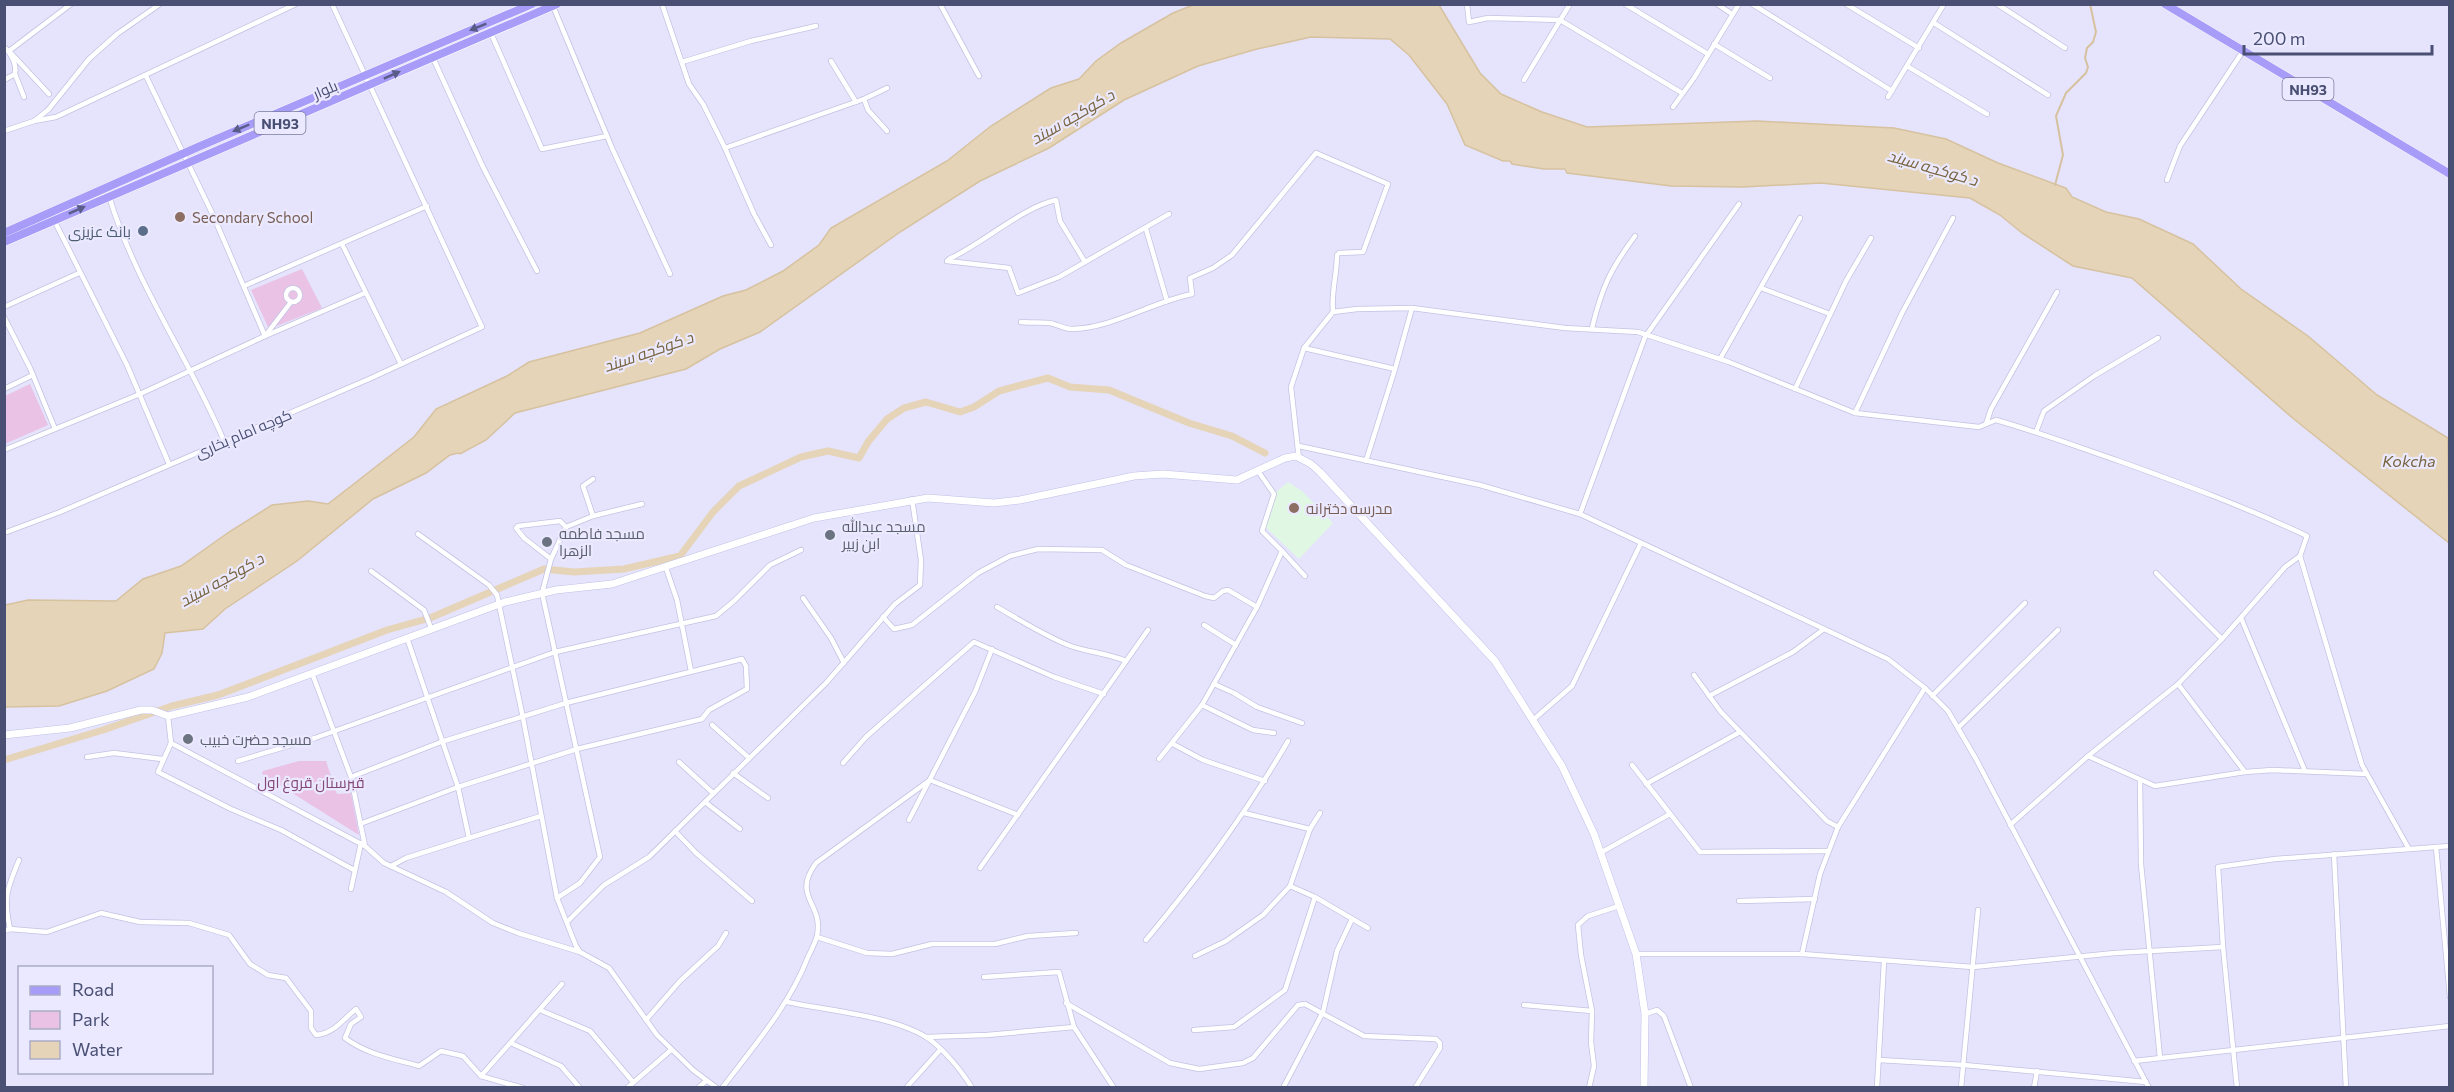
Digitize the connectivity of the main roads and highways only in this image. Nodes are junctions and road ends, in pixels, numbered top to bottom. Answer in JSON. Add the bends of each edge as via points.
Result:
{"nodes":[{"id":1,"x":532,"y":4,"type":"edge"},
{"id":2,"x":2165,"y":4,"type":"edge"},
{"id":3,"x":555,"y":5,"type":"edge"},
{"id":4,"x":2450,"y":174,"type":"edge"},
{"id":5,"x":26,"y":228,"type":"junction"},
{"id":6,"x":4,"y":233,"type":"edge"},
{"id":7,"x":4,"y":242,"type":"edge"}],
"edges":[{"from":1,"to":5,"type":"main road","name":"بلوار","number":"NH93","one_way":true,"via":[[183,153]]},
{"from":2,"to":4,"type":"main road","number":"NH93"},
{"from":5,"to":3,"type":"main road","name":"بلوار","number":"NH93","one_way":true,"via":[[54,220]]},
{"from":5,"to":6,"type":"main road","name":"بلوار","number":"NH93"},
{"from":5,"to":7,"type":"main road","name":"بلوار","number":"NH93"}]}
